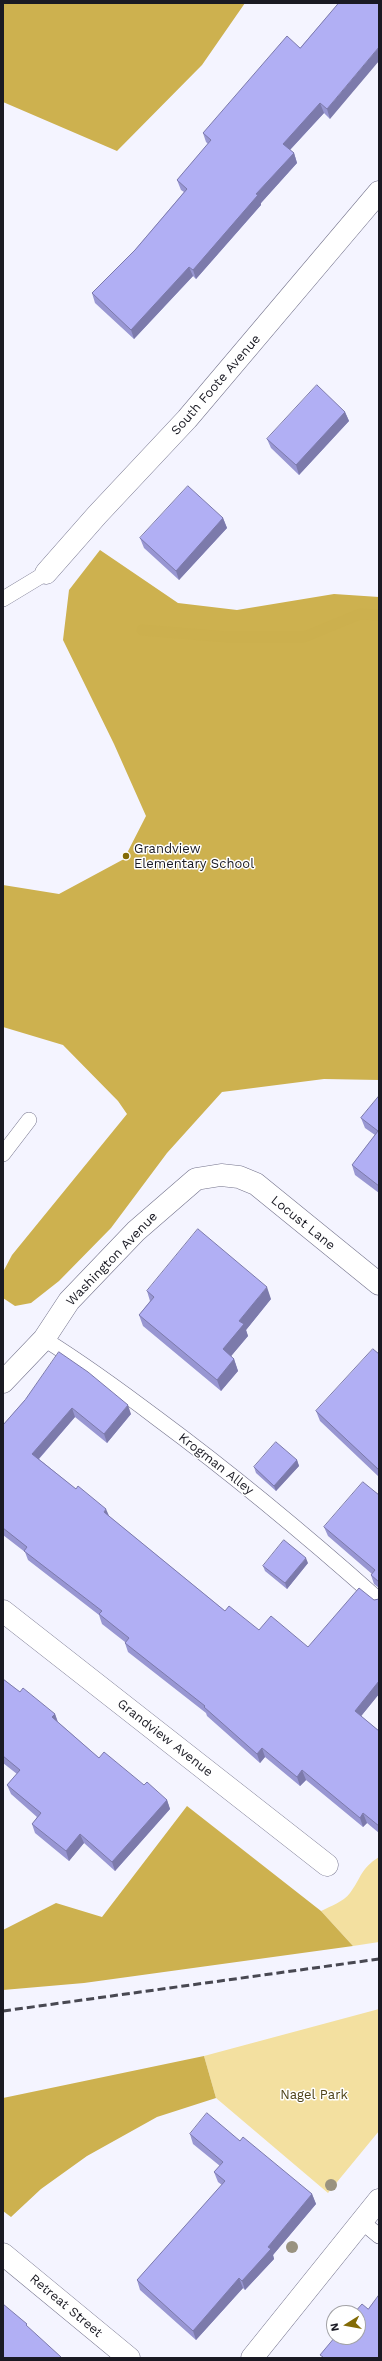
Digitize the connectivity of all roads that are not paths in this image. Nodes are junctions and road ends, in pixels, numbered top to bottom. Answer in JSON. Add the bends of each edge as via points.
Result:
{"nodes":[{"id":1,"x":379,"y":192,"type":"edge"},
{"id":2,"x":46,"y":573,"type":"joint"},
{"id":3,"x":3,"y":599,"type":"edge"},
{"id":4,"x":29,"y":1120,"type":"dead end"},
{"id":5,"x":3,"y":1154,"type":"edge"},
{"id":6,"x":221,"y":1175,"type":"joint"},
{"id":7,"x":379,"y":1284,"type":"edge"},
{"id":8,"x":44,"y":1339,"type":"junction"},
{"id":9,"x":3,"y":1382,"type":"edge"},
{"id":10,"x":379,"y":1600,"type":"edge"},
{"id":11,"x":3,"y":1611,"type":"edge"},
{"id":12,"x":327,"y":1866,"type":"dead end"},
{"id":13,"x":379,"y":2200,"type":"edge"},
{"id":14,"x":361,"y":2221,"type":"junction"},
{"id":15,"x":379,"y":2236,"type":"edge"},
{"id":16,"x":3,"y":2254,"type":"edge"},
{"id":17,"x":129,"y":2358,"type":"edge"},
{"id":18,"x":252,"y":2358,"type":"edge"}],
"edges":[{"from":1,"to":2,"type":"street","name":"South Foote Avenue","via":[[187,419]]},
{"from":2,"to":3,"type":"lane"},
{"from":4,"to":5,"type":"lane"},
{"from":6,"to":7,"type":"street","name":"Locust Lane","via":[[239,1177],[256,1184]]},
{"from":6,"to":8,"type":"street","name":"Washington Avenue","via":[[196,1179],[136,1231],[69,1301]]},
{"from":8,"to":9,"type":"street","name":"Washington Avenue"},
{"from":8,"to":10,"type":"lane","name":"Krogman Alley","via":[[82,1362],[188,1441],[312,1540]]},
{"from":11,"to":12,"type":"street","name":"Grandview Avenue"},
{"from":13,"to":14,"type":"street"},
{"from":14,"to":15,"type":"lane"},
{"from":14,"to":18,"type":"street"},
{"from":16,"to":17,"type":"street","name":"Retreat Street"}]}
